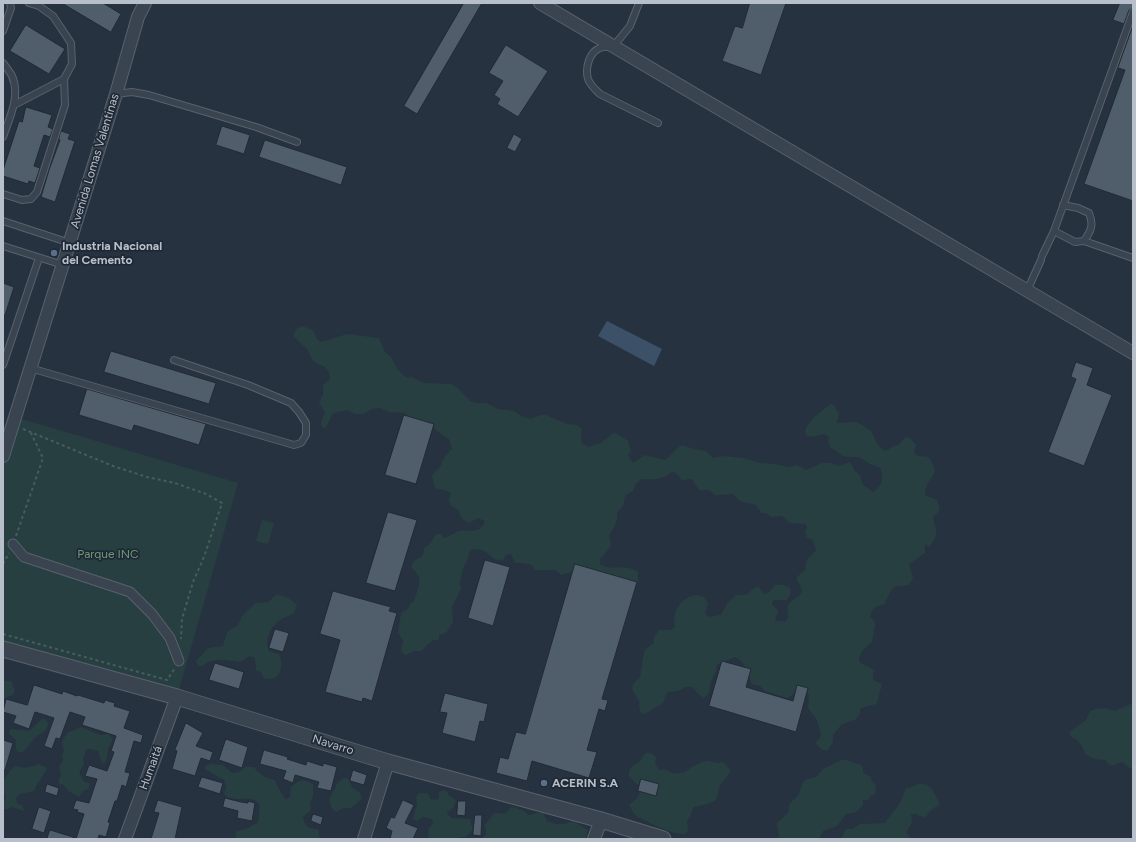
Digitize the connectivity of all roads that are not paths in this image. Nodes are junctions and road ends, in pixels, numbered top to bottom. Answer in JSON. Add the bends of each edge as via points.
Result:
{"nodes":[{"id":1,"x":10,"y":3,"type":"edge"},
{"id":2,"x":30,"y":3,"type":"edge"},
{"id":3,"x":145,"y":3,"type":"edge"},
{"id":4,"x":540,"y":3,"type":"edge"},
{"id":5,"x":639,"y":3,"type":"edge"},
{"id":6,"x":1133,"y":12,"type":"edge"},
{"id":7,"x":3,"y":31,"type":"edge"},
{"id":8,"x":613,"y":47,"type":"junction"},
{"id":9,"x":3,"y":63,"type":"edge"},
{"id":10,"x":64,"y":78,"type":"junction"},
{"id":11,"x":116,"y":94,"type":"junction"},
{"id":12,"x":14,"y":105,"type":"junction"},
{"id":13,"x":658,"y":123,"type":"dead end"},
{"id":14,"x":3,"y":137,"type":"edge"},
{"id":15,"x":297,"y":142,"type":"dead end"},
{"id":16,"x":3,"y":194,"type":"edge"},
{"id":17,"x":1063,"y":205,"type":"junction"},
{"id":18,"x":3,"y":221,"type":"edge"},
{"id":19,"x":1054,"y":231,"type":"junction"},
{"id":20,"x":1084,"y":241,"type":"junction"},
{"id":21,"x":70,"y":243,"type":"junction"},
{"id":22,"x":3,"y":246,"type":"edge"},
{"id":23,"x":39,"y":258,"type":"junction"},
{"id":24,"x":1133,"y":258,"type":"edge"},
{"id":25,"x":63,"y":265,"type":"junction"},
{"id":26,"x":1027,"y":291,"type":"junction"},
{"id":27,"x":1133,"y":353,"type":"edge"},
{"id":28,"x":174,"y":360,"type":"dead end"},
{"id":29,"x":3,"y":366,"type":"edge"},
{"id":30,"x":30,"y":368,"type":"junction"},
{"id":31,"x":3,"y":456,"type":"edge"},
{"id":32,"x":13,"y":544,"type":"road end"},
{"id":33,"x":3,"y":649,"type":"edge"},
{"id":34,"x":179,"y":661,"type":"road end"},
{"id":35,"x":177,"y":697,"type":"junction"},
{"id":36,"x":388,"y":762,"type":"junction"},
{"id":37,"x":601,"y":820,"type":"junction"},
{"id":38,"x":125,"y":839,"type":"edge"},
{"id":39,"x":364,"y":839,"type":"edge"},
{"id":40,"x":594,"y":839,"type":"edge"},
{"id":41,"x":662,"y":839,"type":"edge"}],
"edges":[{"from":1,"to":7,"type":"lane","via":[[12,8]]},
{"from":2,"to":10,"type":"lane","via":[[53,16],[72,43],[72,64]]},
{"from":3,"to":11,"type":"street","name":"Avenida Lomas Valentinas","via":[[138,17]]},
{"from":4,"to":8,"type":"street"},
{"from":5,"to":8,"type":"lane","via":[[630,26]]},
{"from":6,"to":17,"type":"lane"},
{"from":8,"to":13,"type":"lane","via":[[601,47],[593,52],[587,66],[588,79],[600,94]]},
{"from":8,"to":26,"type":"street"},
{"from":9,"to":12,"type":"lane","via":[[12,75],[15,87]]},
{"from":10,"to":12,"type":"lane"},
{"from":10,"to":16,"type":"lane","via":[[65,105],[37,192],[31,199],[22,200]]},
{"from":11,"to":15,"type":"lane","via":[[132,92],[156,97],[256,126]]},
{"from":11,"to":21,"type":"street","name":"Avenida Lomas Valentinas"},
{"from":12,"to":14,"type":"lane"},
{"from":17,"to":19,"type":"lane"},
{"from":17,"to":20,"type":"lane","via":[[1088,213],[1092,225]]},
{"from":18,"to":21,"type":"lane"},
{"from":19,"to":20,"type":"lane","via":[[1075,242]]},
{"from":19,"to":26,"type":"lane"},
{"from":20,"to":24,"type":"lane"},
{"from":21,"to":25,"type":"street","name":"Avenida Lomas Valentinas"},
{"from":22,"to":23,"type":"lane"},
{"from":23,"to":25,"type":"lane"},
{"from":23,"to":29,"type":"lane"},
{"from":25,"to":30,"type":"street","name":"Avenida Lomas Valentinas"},
{"from":26,"to":27,"type":"street"},
{"from":28,"to":30,"type":"lane","via":[[248,385],[291,403],[306,423],[306,435],[301,443],[294,445]]},
{"from":30,"to":31,"type":"street","name":"Avenida Lomas Valentinas"},
{"from":32,"to":34,"type":"street","via":[[24,557],[130,592],[152,614],[170,638]]},
{"from":33,"to":35,"type":"street","name":"Navarro"},
{"from":35,"to":36,"type":"street","name":"Navarro"},
{"from":35,"to":38,"type":"street","name":"Humaitá"},
{"from":36,"to":37,"type":"street","name":"Navarro"},
{"from":36,"to":39,"type":"street"},
{"from":37,"to":40,"type":"street"},
{"from":37,"to":41,"type":"street","name":"Navarro"}]}
